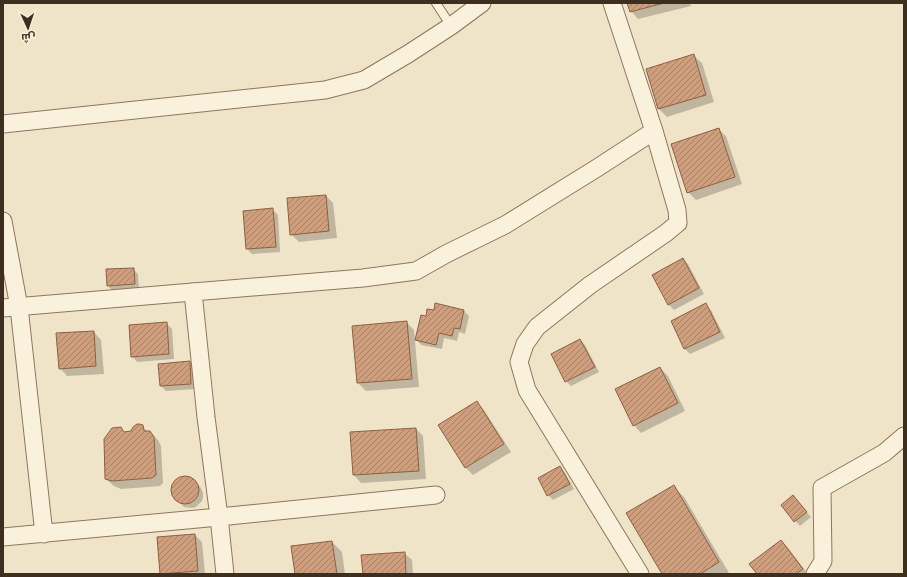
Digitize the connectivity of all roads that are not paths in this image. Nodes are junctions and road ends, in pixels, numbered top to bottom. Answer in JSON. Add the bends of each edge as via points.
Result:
{"nodes":[{"id":1,"x":436,"y":3,"type":"edge"},
{"id":2,"x":482,"y":3,"type":"edge"},
{"id":3,"x":612,"y":3,"type":"edge"},
{"id":4,"x":451,"y":26,"type":"junction"},
{"id":5,"x":3,"y":124,"type":"edge"},
{"id":6,"x":654,"y":131,"type":"junction"},
{"id":7,"x":3,"y":220,"type":"edge"},
{"id":8,"x":193,"y":292,"type":"junction"},
{"id":9,"x":11,"y":308,"type":"edge"},
{"id":10,"x":904,"y":436,"type":"edge"},
{"id":11,"x":436,"y":495,"type":"dead end"},
{"id":12,"x":220,"y":517,"type":"junction"},
{"id":13,"x":44,"y":534,"type":"junction"},
{"id":14,"x":3,"y":537,"type":"edge"},
{"id":15,"x":225,"y":574,"type":"edge"},
{"id":16,"x":640,"y":574,"type":"edge"},
{"id":17,"x":815,"y":574,"type":"edge"}],
"edges":[{"from":1,"to":4,"type":"lane"},
{"from":2,"to":4,"type":"street"},
{"from":3,"to":6,"type":"street"},
{"from":4,"to":5,"type":"street","via":[[364,80],[325,90]]},
{"from":6,"to":8,"type":"street","via":[[505,225],[416,271],[363,278]]},
{"from":6,"to":16,"type":"street","via":[[677,210],[678,222],[537,327],[525,344],[519,362],[527,390]]},
{"from":7,"to":9,"type":"street"},
{"from":8,"to":9,"type":"street"},
{"from":8,"to":12,"type":"street"},
{"from":9,"to":13,"type":"street"},
{"from":10,"to":17,"type":"street","via":[[884,453],[822,488],[823,561]]},
{"from":11,"to":12,"type":"street"},
{"from":12,"to":13,"type":"street"},
{"from":12,"to":15,"type":"street"},
{"from":13,"to":14,"type":"street"}]}
